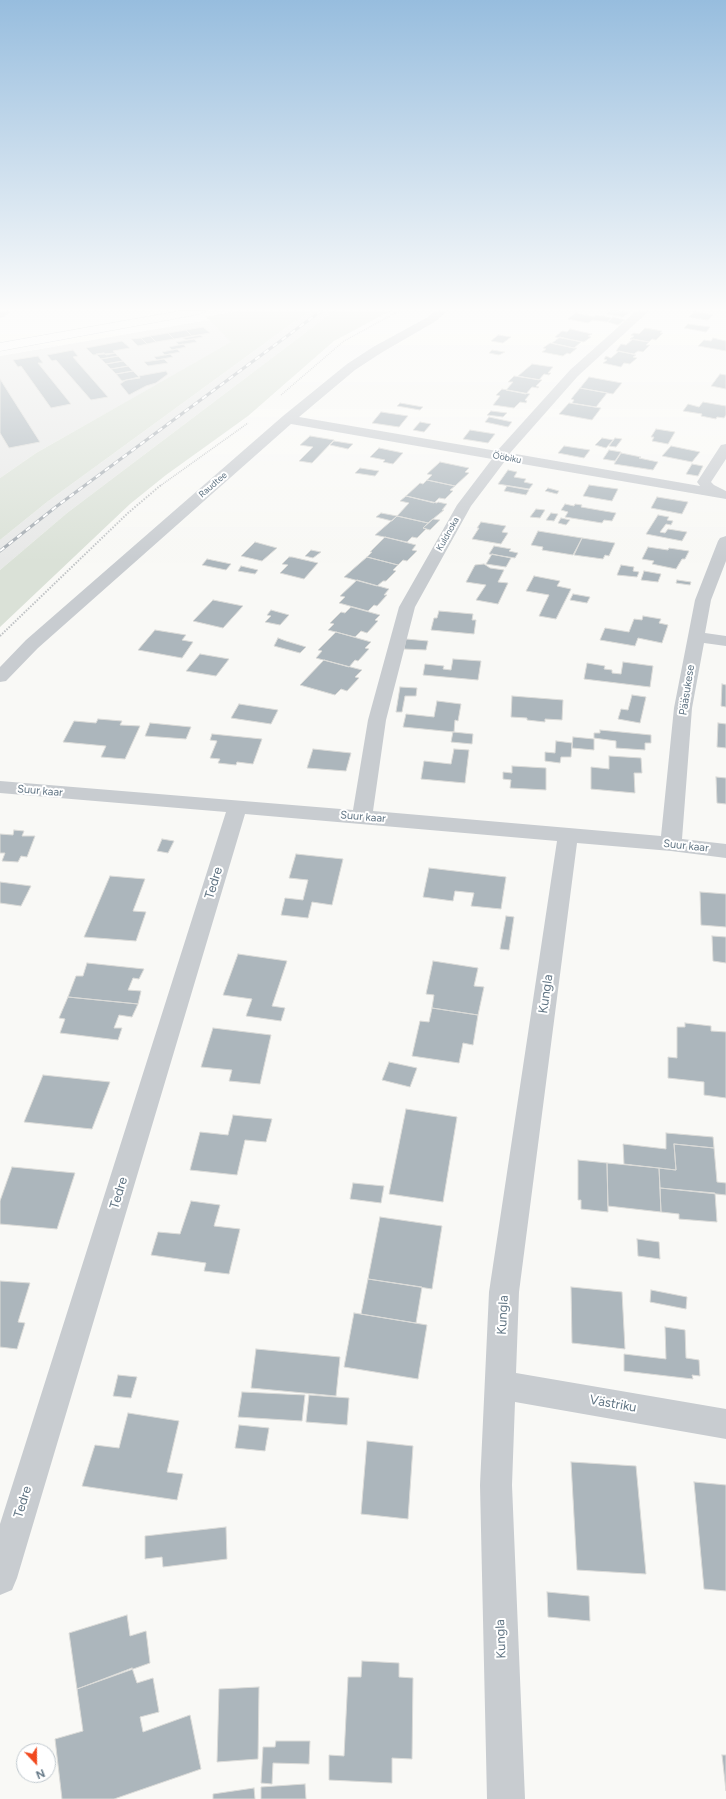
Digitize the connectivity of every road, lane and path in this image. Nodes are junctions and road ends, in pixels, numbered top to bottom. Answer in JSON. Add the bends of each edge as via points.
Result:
{"nodes":[{"id":1,"x":317,"y":395,"type":"edge"},
{"id":2,"x":555,"y":395,"type":"edge"},
{"id":3,"x":288,"y":419,"type":"junction"},
{"id":4,"x":251,"y":421,"type":"dead end"},
{"id":5,"x":726,"y":448,"type":"edge"},
{"id":6,"x":500,"y":457,"type":"junction"},
{"id":7,"x":725,"y":496,"type":"edge"},
{"id":8,"x":726,"y":541,"type":"edge"},
{"id":9,"x":0,"y":636,"type":"edge"},
{"id":10,"x":696,"y":637,"type":"junction"},
{"id":11,"x":726,"y":642,"type":"edge"},
{"id":12,"x":0,"y":677,"type":"edge"},
{"id":13,"x":0,"y":787,"type":"edge"},
{"id":14,"x":237,"y":808,"type":"junction"},
{"id":15,"x":362,"y":817,"type":"junction"},
{"id":16,"x":568,"y":836,"type":"junction"},
{"id":17,"x":671,"y":844,"type":"junction"},
{"id":18,"x":726,"y":851,"type":"edge"},
{"id":19,"x":500,"y":1385,"type":"junction"},
{"id":20,"x":726,"y":1424,"type":"edge"},
{"id":21,"x":0,"y":1578,"type":"edge"},
{"id":22,"x":506,"y":1799,"type":"edge"}],
"edges":[{"from":1,"to":3,"type":"street","name":"Raudtee"},
{"from":2,"to":6,"type":"street","name":"Kuldnoka"},
{"from":3,"to":6,"type":"street","name":"Ööbiku"},
{"from":3,"to":12,"type":"street","name":"Raudtee","via":[[32,644]]},
{"from":4,"to":9,"type":"path","via":[[158,487]]},
{"from":5,"to":7,"type":"street","via":[[704,482],[709,488]]},
{"from":6,"to":7,"type":"street","name":"Ööbiku"},
{"from":6,"to":15,"type":"street","name":"Kuldnoka","via":[[464,505],[407,607],[377,720]]},
{"from":8,"to":10,"type":"street","name":"Pääsukese","via":[[703,600]]},
{"from":10,"to":11,"type":"street"},
{"from":10,"to":17,"type":"street","name":"Pääsukese","via":[[683,708]]},
{"from":13,"to":14,"type":"street","name":"Suur kaar"},
{"from":14,"to":15,"type":"street","name":"Suur kaar"},
{"from":14,"to":21,"type":"street","name":"Tedre"},
{"from":15,"to":16,"type":"street","name":"Suur kaar"},
{"from":16,"to":17,"type":"street","name":"Suur kaar"},
{"from":16,"to":19,"type":"street","name":"Kungla","via":[[504,1292]]},
{"from":17,"to":18,"type":"street","name":"Suur kaar"},
{"from":19,"to":20,"type":"street","name":"Västriku"},
{"from":19,"to":22,"type":"street","name":"Kungla","via":[[496,1485]]}]}
